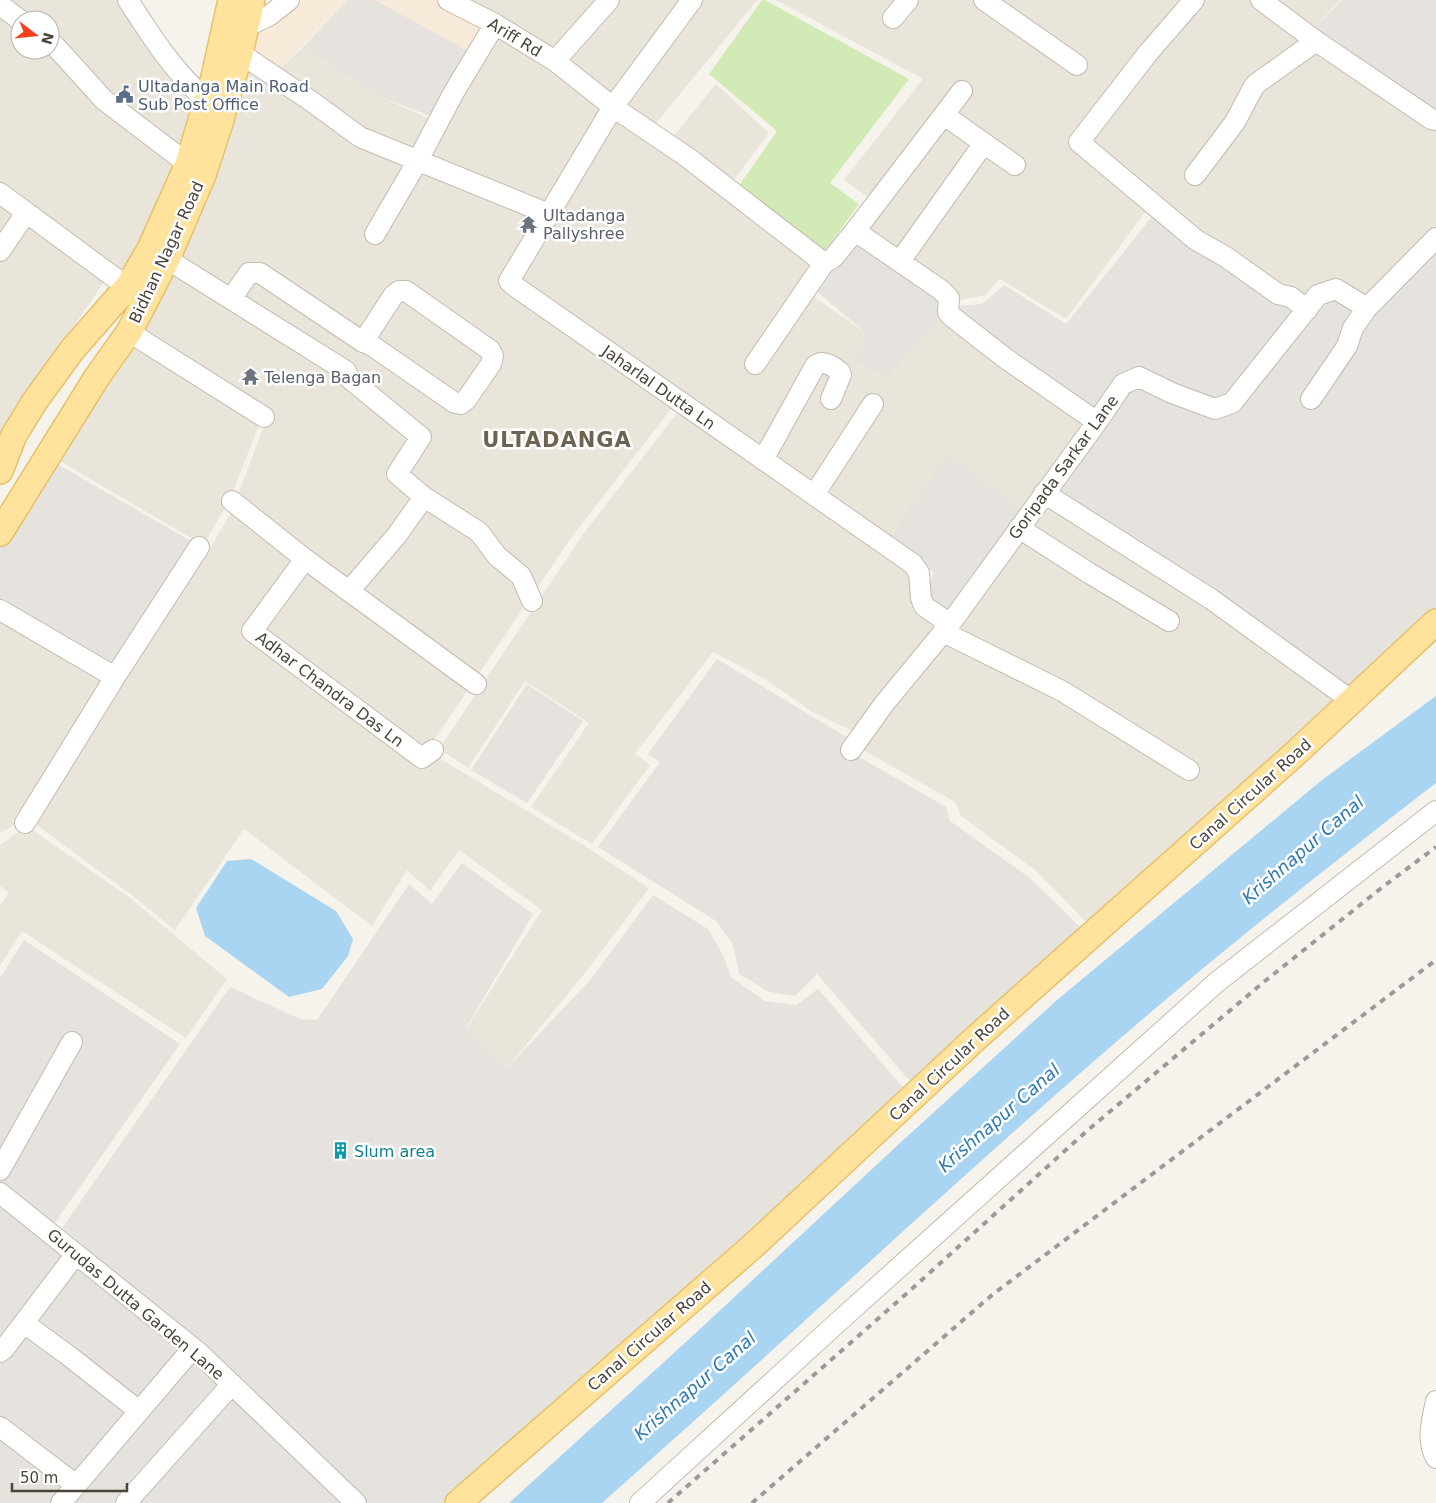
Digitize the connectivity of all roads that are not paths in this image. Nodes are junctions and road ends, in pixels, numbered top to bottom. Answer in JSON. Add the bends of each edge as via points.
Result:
{"nodes":[{"id":1,"x":128,"y":0,"type":"edge"},
{"id":2,"x":231,"y":0,"type":"edge"},
{"id":3,"x":252,"y":0,"type":"edge"},
{"id":4,"x":289,"y":0,"type":"edge"},
{"id":5,"x":448,"y":0,"type":"edge"},
{"id":6,"x":609,"y":0,"type":"edge"},
{"id":7,"x":692,"y":0,"type":"edge"},
{"id":8,"x":908,"y":0,"type":"edge"},
{"id":9,"x":984,"y":0,"type":"edge"},
{"id":10,"x":1194,"y":0,"type":"edge"},
{"id":11,"x":1261,"y":0,"type":"edge"},
{"id":12,"x":893,"y":18,"type":"dead end"},
{"id":13,"x":495,"y":24,"type":"junction"},
{"id":14,"x":246,"y":27,"type":"junction"},
{"id":15,"x":1316,"y":41,"type":"junction"},
{"id":16,"x":60,"y":51,"type":"edge"},
{"id":17,"x":240,"y":53,"type":"junction"},
{"id":18,"x":555,"y":61,"type":"junction"},
{"id":19,"x":1077,"y":64,"type":"dead end"},
{"id":20,"x":962,"y":90,"type":"dead end"},
{"id":21,"x":207,"y":101,"type":"junction"},
{"id":22,"x":613,"y":107,"type":"junction"},
{"id":23,"x":944,"y":115,"type":"junction"},
{"id":24,"x":1436,"y":120,"type":"edge"},
{"id":25,"x":984,"y":143,"type":"junction"},
{"id":26,"x":417,"y":162,"type":"junction"},
{"id":27,"x":188,"y":164,"type":"junction"},
{"id":28,"x":1015,"y":165,"type":"dead end"},
{"id":29,"x":1195,"y":175,"type":"dead end"},
{"id":30,"x":0,"y":193,"type":"edge"},
{"id":31,"x":26,"y":213,"type":"junction"},
{"id":32,"x":549,"y":214,"type":"junction"},
{"id":33,"x":856,"y":231,"type":"junction"},
{"id":34,"x":376,"y":234,"type":"dead end"},
{"id":35,"x":1436,"y":238,"type":"edge"},
{"id":36,"x":0,"y":251,"type":"edge"},
{"id":37,"x":167,"y":259,"type":"junction"},
{"id":38,"x":900,"y":261,"type":"junction"},
{"id":39,"x":824,"y":264,"type":"junction"},
{"id":40,"x":139,"y":290,"type":"junction"},
{"id":41,"x":231,"y":299,"type":"junction"},
{"id":42,"x":1367,"y":308,"type":"junction"},
{"id":43,"x":1307,"y":310,"type":"junction"},
{"id":44,"x":129,"y":332,"type":"junction"},
{"id":45,"x":364,"y":342,"type":"junction"},
{"id":46,"x":755,"y":364,"type":"dead end"},
{"id":47,"x":831,"y":399,"type":"dead end"},
{"id":48,"x":1310,"y":399,"type":"dead end"},
{"id":49,"x":873,"y":404,"type":"dead end"},
{"id":50,"x":264,"y":417,"type":"dead end"},
{"id":51,"x":1097,"y":422,"type":"junction"},
{"id":52,"x":763,"y":460,"type":"junction"},
{"id":53,"x":0,"y":470,"type":"edge"},
{"id":54,"x":1044,"y":493,"type":"junction"},
{"id":55,"x":814,"y":495,"type":"junction"},
{"id":56,"x":424,"y":497,"type":"junction"},
{"id":57,"x":232,"y":501,"type":"dead end"},
{"id":58,"x":1019,"y":528,"type":"junction"},
{"id":59,"x":0,"y":533,"type":"edge"},
{"id":60,"x":199,"y":547,"type":"dead end"},
{"id":61,"x":305,"y":559,"type":"junction"},
{"id":62,"x":349,"y":591,"type":"junction"},
{"id":63,"x":532,"y":601,"type":"dead end"},
{"id":64,"x":0,"y":610,"type":"edge"},
{"id":65,"x":1169,"y":621,"type":"dead end"},
{"id":66,"x":1436,"y":622,"type":"edge"},
{"id":67,"x":946,"y":628,"type":"junction"},
{"id":68,"x":115,"y":677,"type":"junction"},
{"id":69,"x":476,"y":684,"type":"dead end"},
{"id":70,"x":1352,"y":701,"type":"junction"},
{"id":71,"x":433,"y":750,"type":"dead end"},
{"id":72,"x":851,"y":750,"type":"dead end"},
{"id":73,"x":1189,"y":770,"type":"dead end"},
{"id":74,"x":1436,"y":811,"type":"edge"},
{"id":75,"x":25,"y":823,"type":"dead end"},
{"id":76,"x":72,"y":1042,"type":"dead end"},
{"id":77,"x":0,"y":1170,"type":"edge"},
{"id":78,"x":0,"y":1192,"type":"edge"},
{"id":79,"x":76,"y":1254,"type":"junction"},
{"id":80,"x":24,"y":1323,"type":"junction"},
{"id":81,"x":194,"y":1348,"type":"junction"},
{"id":82,"x":0,"y":1352,"type":"edge"},
{"id":83,"x":232,"y":1384,"type":"junction"},
{"id":84,"x":1436,"y":1401,"type":"edge"},
{"id":85,"x":139,"y":1411,"type":"junction"},
{"id":86,"x":0,"y":1427,"type":"edge"},
{"id":87,"x":1436,"y":1458,"type":"edge"},
{"id":88,"x":76,"y":1485,"type":"junction"},
{"id":89,"x":61,"y":1503,"type":"edge"},
{"id":90,"x":126,"y":1503,"type":"edge"},
{"id":91,"x":356,"y":1503,"type":"edge"},
{"id":92,"x":458,"y":1503,"type":"edge"},
{"id":93,"x":640,"y":1503,"type":"edge"}],
"edges":[{"from":1,"to":21,"type":"street","via":[[161,51],[185,81]]},
{"from":2,"to":21,"type":"main road","name":"Bidhan Nagar Road"},
{"from":3,"to":14,"type":"main road","name":"Bidhan Nagar Road"},
{"from":4,"to":14,"type":"street","via":[[270,15]]},
{"from":5,"to":13,"type":"street","name":"Ariff Rd"},
{"from":6,"to":18,"type":"street"},
{"from":7,"to":22,"type":"street","name":"Jaharlal Dutta Ln"},
{"from":8,"to":12,"type":"street"},
{"from":9,"to":19,"type":"street"},
{"from":10,"to":43,"type":"street","via":[[1079,142],[1196,240]]},
{"from":11,"to":15,"type":"street"},
{"from":13,"to":18,"type":"street","name":"Ariff Rd"},
{"from":13,"to":26,"type":"street"},
{"from":14,"to":17,"type":"main road","name":"Bidhan Nagar Road"},
{"from":15,"to":24,"type":"street"},
{"from":15,"to":29,"type":"street","via":[[1252,88],[1235,122]]},
{"from":16,"to":27,"type":"street","via":[[104,100]]},
{"from":17,"to":26,"type":"street","via":[[360,138]]},
{"from":17,"to":37,"type":"main road","name":"Bidhan Nagar Road","via":[[203,175]]},
{"from":18,"to":22,"type":"street","name":"Ariff Rd"},
{"from":20,"to":23,"type":"street"},
{"from":21,"to":27,"type":"main road","name":"Bidhan Nagar Road"},
{"from":22,"to":32,"type":"street","name":"Jaharlal Dutta Ln"},
{"from":22,"to":39,"type":"street","name":"Ariff Rd","via":[[687,157]]},
{"from":23,"to":25,"type":"street"},
{"from":23,"to":33,"type":"street"},
{"from":25,"to":28,"type":"street"},
{"from":25,"to":38,"type":"street"},
{"from":26,"to":32,"type":"street"},
{"from":26,"to":34,"type":"street"},
{"from":27,"to":40,"type":"main road","name":"Bidhan Nagar Road","via":[[150,249]]},
{"from":30,"to":31,"type":"street"},
{"from":31,"to":36,"type":"street"},
{"from":31,"to":40,"type":"street","via":[[115,278]]},
{"from":32,"to":52,"type":"street","name":"Jaharlal Dutta Ln","via":[[511,276],[513,285]]},
{"from":33,"to":38,"type":"street"},
{"from":33,"to":39,"type":"street"},
{"from":35,"to":42,"type":"street"},
{"from":37,"to":40,"type":"main road","name":"Bidhan Nagar Road"},
{"from":37,"to":41,"type":"street"},
{"from":38,"to":51,"type":"street","via":[[942,290],[949,298],[948,312],[951,316]]},
{"from":39,"to":46,"type":"street"},
{"from":40,"to":44,"type":"main road","name":"Bidhan Nagar Road"},
{"from":40,"to":53,"type":"main road","name":"Bidhan Nagar Road","via":[[72,350],[14,435]]},
{"from":41,"to":45,"type":"street","via":[[248,273],[260,272]]},
{"from":41,"to":56,"type":"street","via":[[346,371],[349,378],[421,437],[397,474]]},
{"from":42,"to":43,"type":"street","name":"Goripada Sarkar Lane","via":[[1336,288],[1318,295]]},
{"from":42,"to":48,"type":"street","via":[[1353,328],[1347,346]]},
{"from":43,"to":51,"type":"street","name":"Goripada Sarkar Lane","via":[[1232,403],[1215,409],[1140,377],[1123,384]]},
{"from":44,"to":50,"type":"street"},
{"from":44,"to":59,"type":"main road","name":"Bidhan Nagar Road","via":[[97,377]]},
{"from":45,"to":45,"type":"street","via":[[393,296],[399,291],[406,291],[490,350],[493,356],[491,364],[461,404]]},
{"from":47,"to":52,"type":"street","via":[[840,372],[819,363]]},
{"from":49,"to":55,"type":"street"},
{"from":51,"to":54,"type":"street","name":"Goripada Sarkar Lane"},
{"from":52,"to":55,"type":"street","name":"Jaharlal Dutta Ln"},
{"from":54,"to":58,"type":"street","name":"Goripada Sarkar Lane"},
{"from":54,"to":70,"type":"street","via":[[1211,599]]},
{"from":55,"to":67,"type":"street","name":"Jaharlal Dutta Ln","via":[[913,564],[919,574],[924,606]]},
{"from":56,"to":62,"type":"street","via":[[397,535]]},
{"from":56,"to":63,"type":"street","via":[[479,532],[498,556],[521,576]]},
{"from":57,"to":61,"type":"street"},
{"from":58,"to":65,"type":"street"},
{"from":58,"to":67,"type":"street","name":"Goripada Sarkar Lane"},
{"from":60,"to":68,"type":"street"},
{"from":61,"to":62,"type":"street"},
{"from":61,"to":71,"type":"street","name":"Adhar Chandra Das Ln","via":[[252,631],[422,758]]},
{"from":62,"to":69,"type":"street"},
{"from":64,"to":68,"type":"street"},
{"from":66,"to":70,"type":"main road","name":"Canal Circular Road"},
{"from":67,"to":72,"type":"street","name":"Goripada Sarkar Lane"},
{"from":67,"to":73,"type":"street","name":"Jaharlal Dutta Ln","via":[[1062,691]]},
{"from":68,"to":75,"type":"street"},
{"from":70,"to":92,"type":"main road","name":"Canal Circular Road","via":[[976,1038],[754,1244]]},
{"from":74,"to":93,"type":"street","via":[[1217,982]]},
{"from":76,"to":77,"type":"street"},
{"from":78,"to":79,"type":"street","name":"Gurudas Dutta Garden Lane"},
{"from":79,"to":80,"type":"street"},
{"from":79,"to":81,"type":"street","name":"Gurudas Dutta Garden Lane"},
{"from":80,"to":82,"type":"street"},
{"from":80,"to":85,"type":"street"},
{"from":81,"to":83,"type":"street","name":"Gurudas Dutta Garden Lane"},
{"from":81,"to":85,"type":"street"},
{"from":83,"to":90,"type":"street"},
{"from":83,"to":91,"type":"street","name":"Gurudas Dutta Garden Lane"},
{"from":84,"to":87,"type":"street","via":[[1430,1433]]},
{"from":85,"to":88,"type":"street"},
{"from":86,"to":88,"type":"street"},
{"from":88,"to":89,"type":"street"}]}
